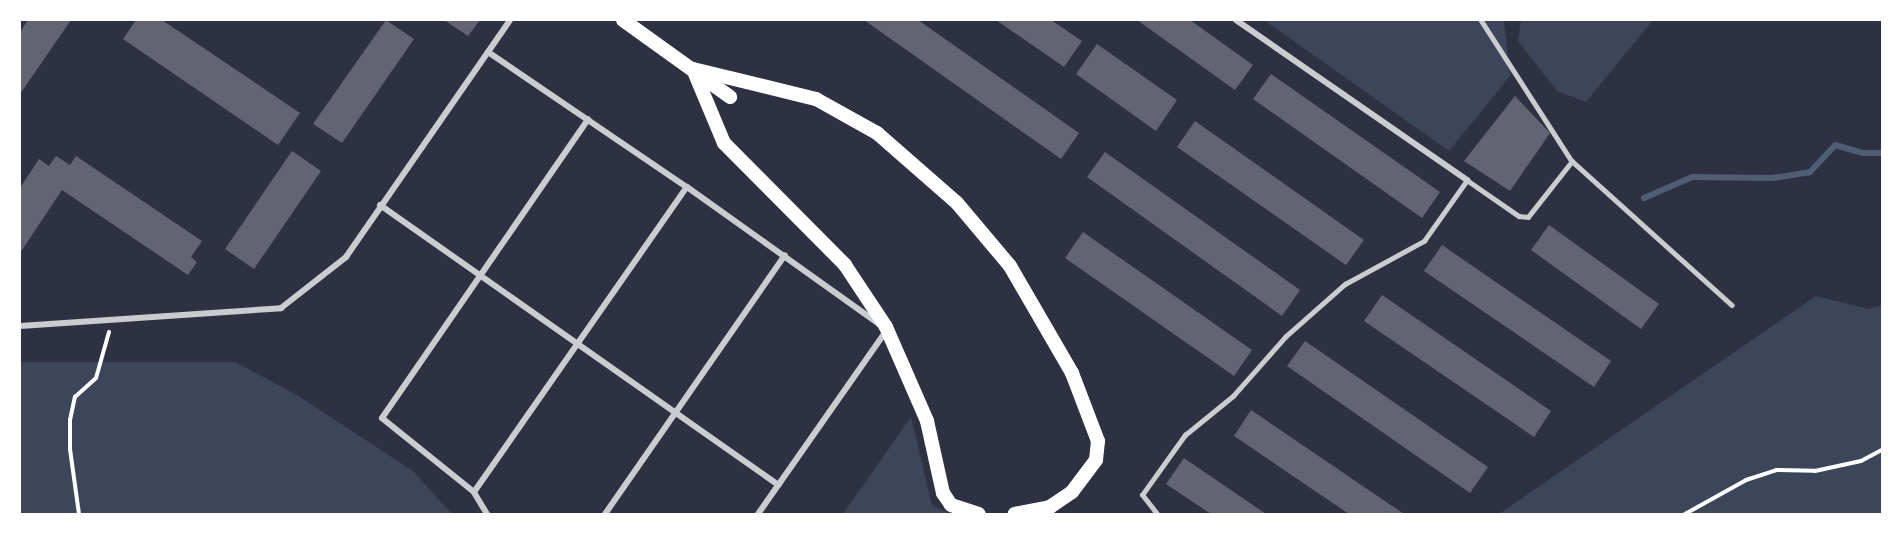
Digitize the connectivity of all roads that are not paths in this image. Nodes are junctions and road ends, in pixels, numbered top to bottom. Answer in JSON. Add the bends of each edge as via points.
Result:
{"nodes":[{"id":1,"x":510,"y":20,"type":"edge"},
{"id":2,"x":623,"y":20,"type":"edge"},
{"id":3,"x":1236,"y":20,"type":"edge"},
{"id":4,"x":1481,"y":20,"type":"edge"},
{"id":5,"x":488,"y":52,"type":"junction"},
{"id":6,"x":693,"y":69,"type":"junction"},
{"id":7,"x":730,"y":97,"type":"dead end"},
{"id":8,"x":588,"y":119,"type":"junction"},
{"id":9,"x":1572,"y":161,"type":"junction"},
{"id":10,"x":1467,"y":180,"type":"junction"},
{"id":11,"x":687,"y":187,"type":"junction"},
{"id":12,"x":380,"y":205,"type":"junction"},
{"id":13,"x":785,"y":255,"type":"junction"},
{"id":14,"x":480,"y":275,"type":"junction"},
{"id":15,"x":1732,"y":305,"type":"dead end"},
{"id":16,"x":20,"y":326,"type":"edge"},
{"id":17,"x":578,"y":344,"type":"junction"},
{"id":18,"x":675,"y":412,"type":"junction"},
{"id":19,"x":778,"y":485,"type":"junction"},
{"id":20,"x":474,"y":492,"type":"junction"},
{"id":21,"x":487,"y":514,"type":"edge"},
{"id":22,"x":605,"y":514,"type":"edge"},
{"id":23,"x":758,"y":514,"type":"edge"},
{"id":24,"x":979,"y":514,"type":"edge"},
{"id":25,"x":1015,"y":514,"type":"edge"},
{"id":26,"x":1157,"y":514,"type":"edge"}],
"edges":[{"from":1,"to":5,"type":"street"},
{"from":2,"to":6,"type":"main road"},
{"from":3,"to":10,"type":"street"},
{"from":4,"to":9,"type":"lane"},
{"from":5,"to":8,"type":"street"},
{"from":5,"to":12,"type":"street"},
{"from":6,"to":7,"type":"main road"},
{"from":6,"to":24,"type":"main road","via":[[724,143],[845,265],[886,327],[927,421],[943,493],[951,505]]},
{"from":6,"to":25,"type":"main road","via":[[816,99],[877,133],[957,203],[1010,266],[1072,373],[1098,441],[1096,460],[1072,492],[1050,507]]},
{"from":8,"to":11,"type":"street"},
{"from":8,"to":14,"type":"street"},
{"from":9,"to":10,"type":"lane","via":[[1528,217],[1519,216]]},
{"from":9,"to":15,"type":"lane"},
{"from":10,"to":26,"type":"lane","via":[[1424,241],[1345,284],[1285,337],[1233,396],[1185,435],[1142,495]]},
{"from":11,"to":13,"type":"street"},
{"from":11,"to":17,"type":"street"},
{"from":12,"to":14,"type":"street"},
{"from":12,"to":16,"type":"street","via":[[346,257],[281,308]]},
{"from":13,"to":18,"type":"street"},
{"from":13,"to":19,"type":"street","via":[[887,332]]},
{"from":14,"to":17,"type":"street"},
{"from":14,"to":20,"type":"street","via":[[382,418]]},
{"from":17,"to":18,"type":"street"},
{"from":17,"to":20,"type":"street"},
{"from":18,"to":19,"type":"street"},
{"from":18,"to":22,"type":"street"},
{"from":19,"to":23,"type":"street"},
{"from":20,"to":21,"type":"street"}]}
